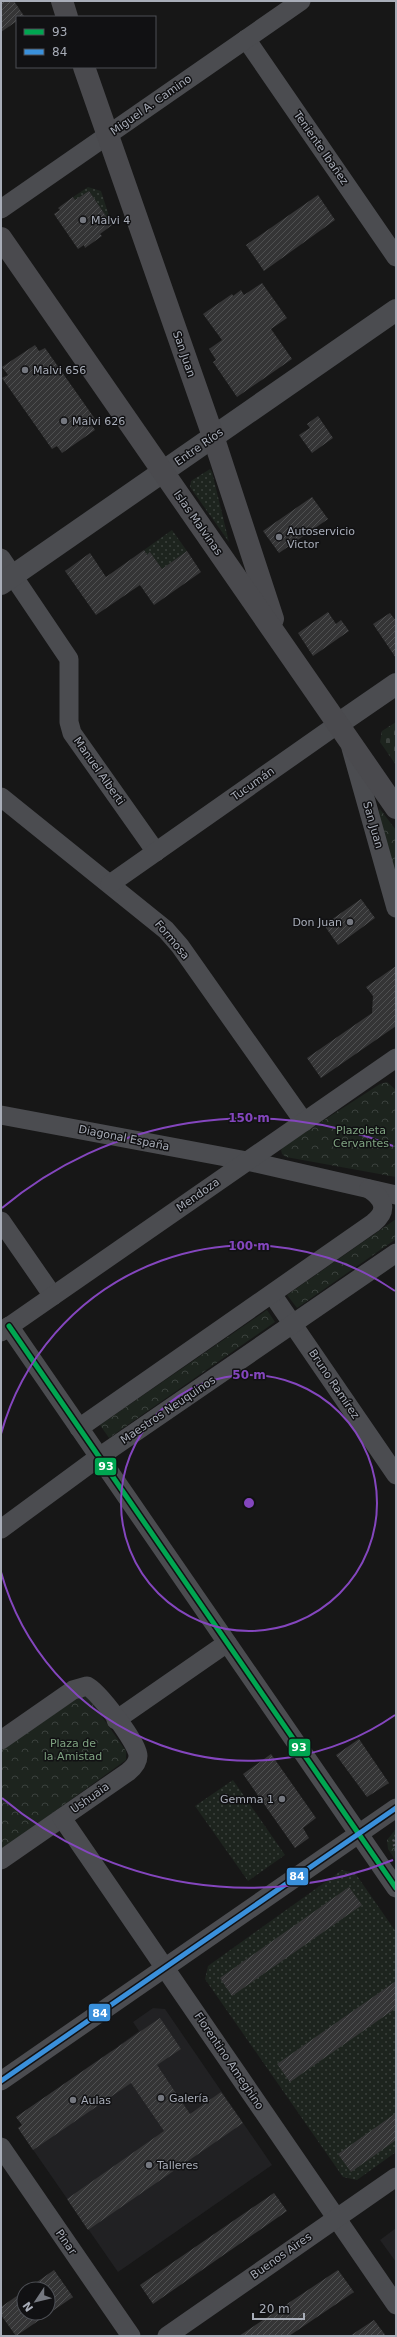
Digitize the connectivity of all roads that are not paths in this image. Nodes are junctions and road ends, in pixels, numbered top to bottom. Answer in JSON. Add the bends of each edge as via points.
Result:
{"nodes":[{"id":1,"x":62,"y":1,"type":"edge"},
{"id":2,"x":301,"y":1,"type":"edge"},
{"id":3,"x":67,"y":16,"type":"edge"},
{"id":4,"x":246,"y":39,"type":"junction"},
{"id":5,"x":84,"y":68,"type":"edge"},
{"id":6,"x":107,"y":135,"type":"junction"},
{"id":7,"x":1,"y":209,"type":"edge"},
{"id":8,"x":1,"y":238,"type":"edge"},
{"id":9,"x":396,"y":257,"type":"edge"},
{"id":10,"x":396,"y":310,"type":"edge"},
{"id":11,"x":213,"y":436,"type":"junction"},
{"id":12,"x":163,"y":472,"type":"junction"},
{"id":13,"x":5,"y":573,"type":"edge"},
{"id":14,"x":281,"y":643,"type":"junction"},
{"id":15,"x":396,"y":684,"type":"edge"},
{"id":16,"x":344,"y":733,"type":"junction"},
{"id":17,"x":1,"y":797,"type":"edge"},
{"id":18,"x":396,"y":808,"type":"edge"},
{"id":19,"x":156,"y":852,"type":"junction"},
{"id":20,"x":110,"y":884,"type":"junction"},
{"id":21,"x":396,"y":908,"type":"edge"},
{"id":22,"x":396,"y":1058,"type":"edge"},
{"id":23,"x":371,"y":1075,"type":"junction"},
{"id":24,"x":396,"y":1076,"type":"edge"},
{"id":25,"x":1,"y":1115,"type":"edge"},
{"id":26,"x":304,"y":1122,"type":"junction"},
{"id":27,"x":247,"y":1161,"type":"junction"},
{"id":28,"x":396,"y":1183,"type":"edge"},
{"id":29,"x":369,"y":1189,"type":"junction"},
{"id":30,"x":396,"y":1195,"type":"edge"},
{"id":31,"x":1,"y":1221,"type":"edge"},
{"id":32,"x":396,"y":1253,"type":"edge"},
{"id":33,"x":272,"y":1294,"type":"junction"},
{"id":34,"x":54,"y":1296,"type":"junction"},
{"id":35,"x":293,"y":1324,"type":"junction"},
{"id":36,"x":5,"y":1329,"type":"edge"},
{"id":37,"x":79,"y":1428,"type":"junction"},
{"id":38,"x":99,"y":1457,"type":"junction"},
{"id":39,"x":396,"y":1474,"type":"edge"},
{"id":40,"x":1,"y":1529,"type":"edge"},
{"id":41,"x":228,"y":1644,"type":"junction"},
{"id":42,"x":116,"y":1720,"type":"junction"},
{"id":43,"x":3,"y":1735,"type":"edge"},
{"id":44,"x":396,"y":1808,"type":"edge"},
{"id":45,"x":62,"y":1818,"type":"junction"},
{"id":46,"x":359,"y":1834,"type":"junction"},
{"id":47,"x":1,"y":1860,"type":"edge"},
{"id":48,"x":396,"y":1888,"type":"edge"},
{"id":49,"x":165,"y":1968,"type":"junction"},
{"id":50,"x":1,"y":2081,"type":"edge"},
{"id":51,"x":1,"y":2147,"type":"edge"},
{"id":52,"x":396,"y":2177,"type":"edge"},
{"id":53,"x":337,"y":2218,"type":"junction"},
{"id":54,"x":396,"y":2305,"type":"edge"},
{"id":55,"x":131,"y":2336,"type":"edge"},
{"id":56,"x":167,"y":2336,"type":"edge"}],
"edges":[{"from":1,"to":3,"type":"main road"},
{"from":2,"to":4,"type":"street","name":"Miguel A. Camino"},
{"from":4,"to":6,"type":"street","name":"Miguel A. Camino"},
{"from":4,"to":9,"type":"street","name":"Teniente Ibañez"},
{"from":5,"to":6,"type":"main road","name":"San Juan"},
{"from":6,"to":7,"type":"street","name":"Miguel A. Camino"},
{"from":6,"to":11,"type":"main road","name":"San Juan"},
{"from":8,"to":12,"type":"main road","name":"Islas Malvinas"},
{"from":10,"to":11,"type":"street","name":"Entre Ríos"},
{"from":11,"to":12,"type":"street","name":"Entre Ríos"},
{"from":11,"to":14,"type":"main road","name":"San Juan"},
{"from":12,"to":13,"type":"street","name":"Entre Ríos"},
{"from":12,"to":14,"type":"main road","name":"Islas Malvinas"},
{"from":13,"to":19,"type":"street","name":"Manuel Alberti","via":[[69,659],[69,722],[72,733]]},
{"from":14,"to":16,"type":"main road","name":"Islas Malvinas"},
{"from":15,"to":16,"type":"street","name":"Tucumán"},
{"from":16,"to":18,"type":"main road","name":"Islas Malvinas"},
{"from":16,"to":19,"type":"street","name":"Tucumán"},
{"from":16,"to":21,"type":"street","name":"San Juan"},
{"from":17,"to":20,"type":"street","name":"Formosa"},
{"from":19,"to":20,"type":"street","name":"Tucumán"},
{"from":20,"to":26,"type":"street","name":"Formosa","via":[[157,921],[174,939]]},
{"from":22,"to":23,"type":"street","name":"Mendoza"},
{"from":23,"to":24,"type":"street","via":[[388,1072]]},
{"from":23,"to":26,"type":"street","name":"Mendoza"},
{"from":25,"to":27,"type":"street","name":"Diagonal España"},
{"from":26,"to":27,"type":"street","name":"Mendoza"},
{"from":27,"to":28,"type":"street","name":"Diagonal España"},
{"from":27,"to":29,"type":"street","name":"Diagonal España"},
{"from":27,"to":34,"type":"street","name":"Mendoza"},
{"from":29,"to":30,"type":"street","name":"Diagonal España"},
{"from":29,"to":33,"type":"street","via":[[380,1198],[384,1206],[379,1218]]},
{"from":31,"to":34,"type":"street"},
{"from":32,"to":35,"type":"street","name":"Maestros Neuquinos"},
{"from":33,"to":35,"type":"street","name":"Bruno Ramírez"},
{"from":33,"to":37,"type":"street"},
{"from":34,"to":36,"type":"street","name":"Mendoza"},
{"from":35,"to":38,"type":"street","name":"Maestros Neuquinos"},
{"from":35,"to":39,"type":"street","name":"Bruno Ramírez"},
{"from":36,"to":37,"type":"street"},
{"from":37,"to":38,"type":"street"},
{"from":38,"to":40,"type":"street","name":"Maestros Neuquinos"},
{"from":38,"to":41,"type":"street"},
{"from":41,"to":42,"type":"street"},
{"from":41,"to":46,"type":"street"},
{"from":42,"to":43,"type":"street","name":"Ushuaia","via":[[95,1691],[82,1686]]},
{"from":42,"to":45,"type":"street","name":"Ushuaia","via":[[136,1749],[138,1758],[135,1765]]},
{"from":44,"to":46,"type":"street"},
{"from":45,"to":47,"type":"street","name":"Ushuaia"},
{"from":45,"to":49,"type":"street","name":"Florentino Ameghino"},
{"from":46,"to":48,"type":"street"},
{"from":46,"to":49,"type":"street"},
{"from":49,"to":50,"type":"street"},
{"from":49,"to":53,"type":"street","name":"Florentino Ameghino"},
{"from":51,"to":55,"type":"street","name":"Pinar"},
{"from":52,"to":53,"type":"street","name":"Buenos Aires"},
{"from":53,"to":54,"type":"street","name":"Florentino Ameghino"},
{"from":53,"to":56,"type":"street","name":"Buenos Aires"}]}
